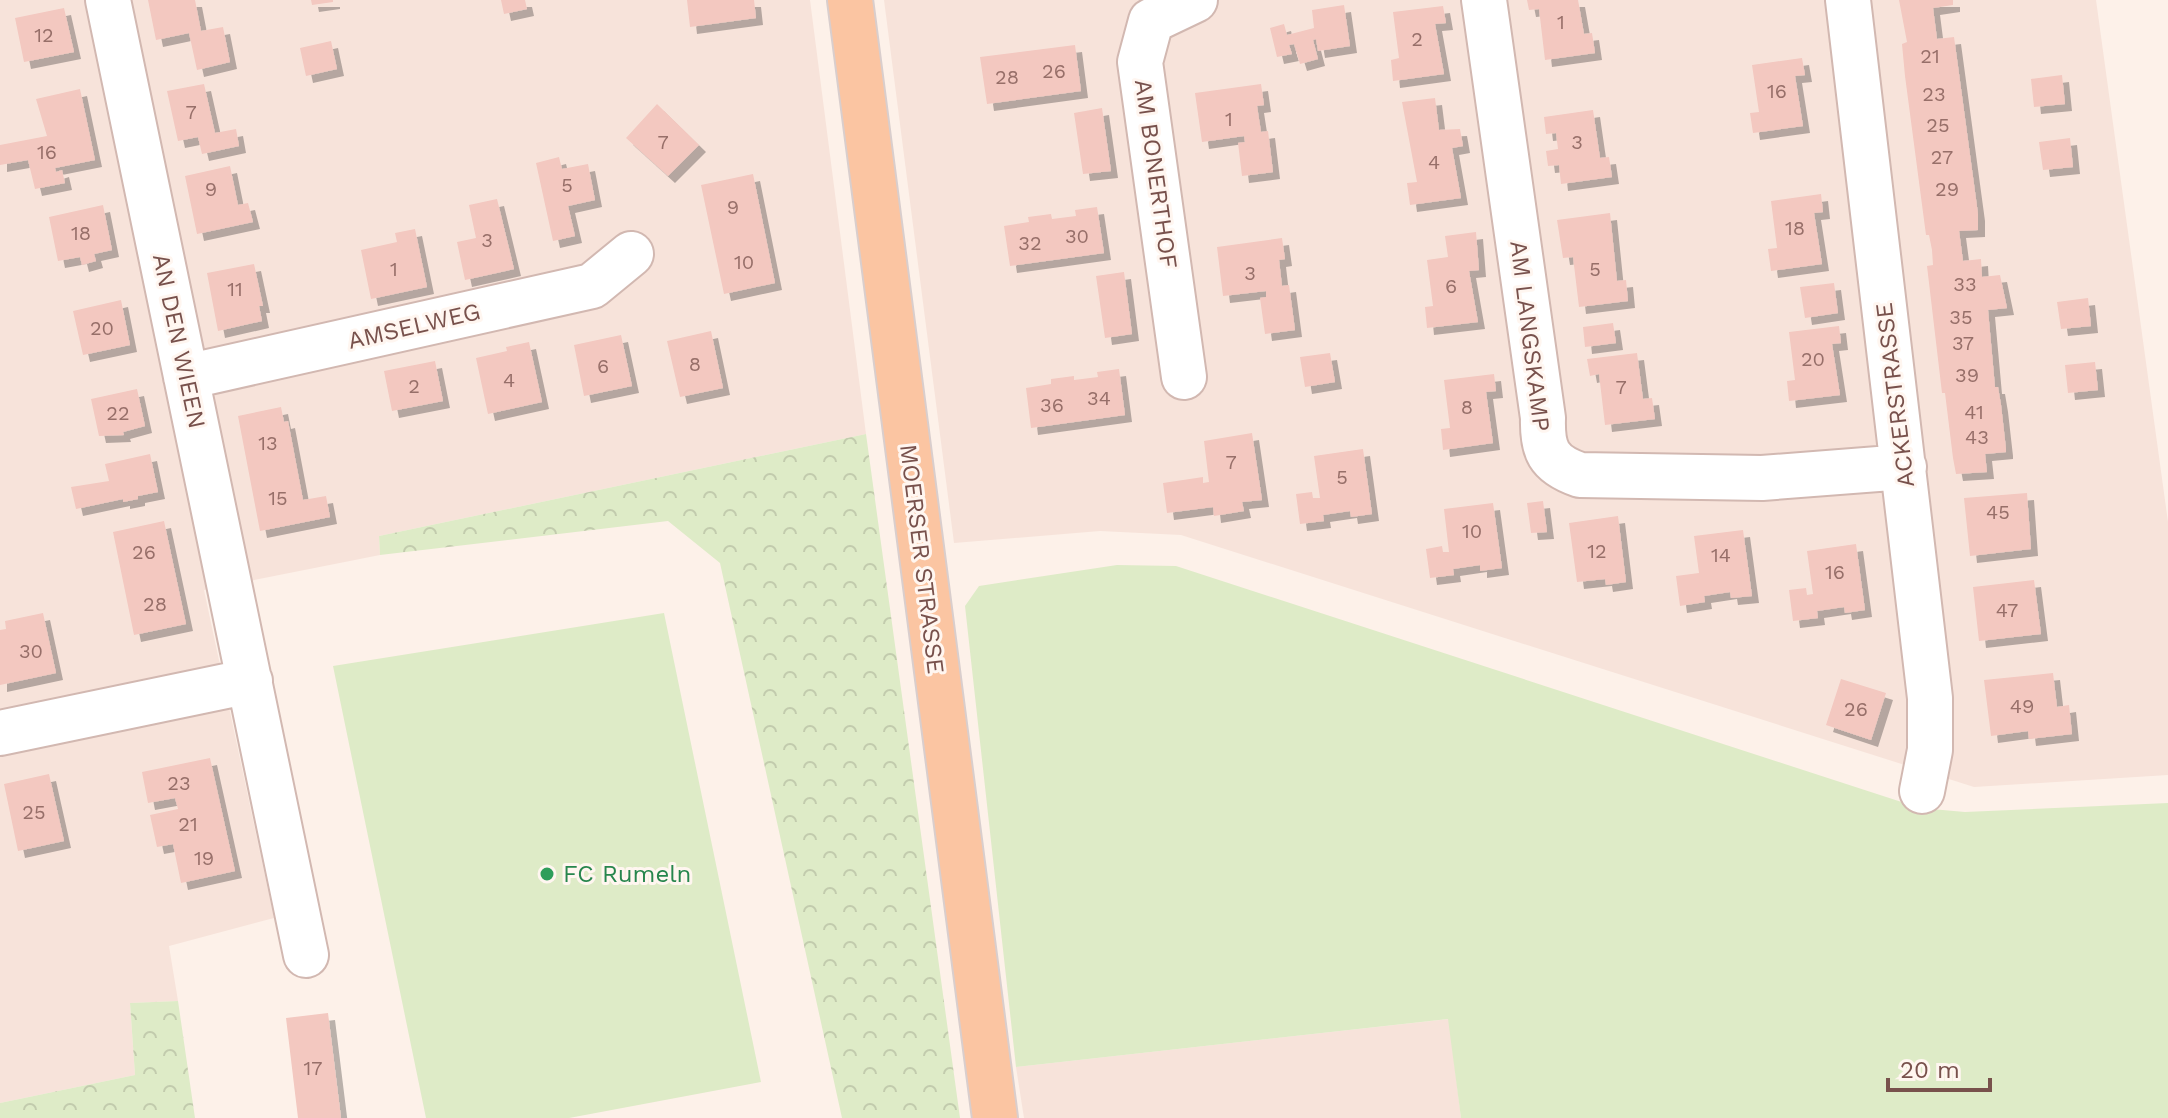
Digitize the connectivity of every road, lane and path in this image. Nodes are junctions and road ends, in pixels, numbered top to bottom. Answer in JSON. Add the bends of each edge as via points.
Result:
{"nodes":[{"id":1,"x":108,"y":0,"type":"edge"},
{"id":2,"x":850,"y":0,"type":"edge"},
{"id":3,"x":1195,"y":0,"type":"edge"},
{"id":4,"x":1484,"y":0,"type":"edge"},
{"id":5,"x":1848,"y":0,"type":"edge"},
{"id":6,"x":631,"y":254,"type":"dead end"},
{"id":7,"x":186,"y":377,"type":"junction"},
{"id":8,"x":1184,"y":377,"type":"dead end"},
{"id":9,"x":1904,"y":467,"type":"junction"},
{"id":10,"x":250,"y":681,"type":"junction"},
{"id":11,"x":0,"y":733,"type":"edge"},
{"id":12,"x":1922,"y":791,"type":"dead end"},
{"id":13,"x":306,"y":955,"type":"dead end"},
{"id":14,"x":995,"y":1118,"type":"edge"}],
"edges":[{"from":1,"to":7,"type":"street","name":"AN DEN WIEEN"},
{"from":2,"to":14,"type":"main road","name":"MOERSER STRASSE"},
{"from":3,"to":8,"type":"street","name":"AM BONERTHOF","via":[[1151,21],[1140,62]]},
{"from":4,"to":9,"type":"street","name":"AM LANGSKAMP","via":[[1542,441],[1553,459],[1580,475],[1762,478]]},
{"from":5,"to":9,"type":"street","name":"ACKERSTRASSE"},
{"from":6,"to":7,"type":"street","name":"AMSELWEG","via":[[592,286]]},
{"from":7,"to":10,"type":"street","name":"AN DEN WIEEN"},
{"from":9,"to":12,"type":"street","name":"ACKERSTRASSE","via":[[1930,698],[1930,750]]},
{"from":10,"to":11,"type":"street"},
{"from":10,"to":13,"type":"street","name":"AN DEN WIEEN"}]}
